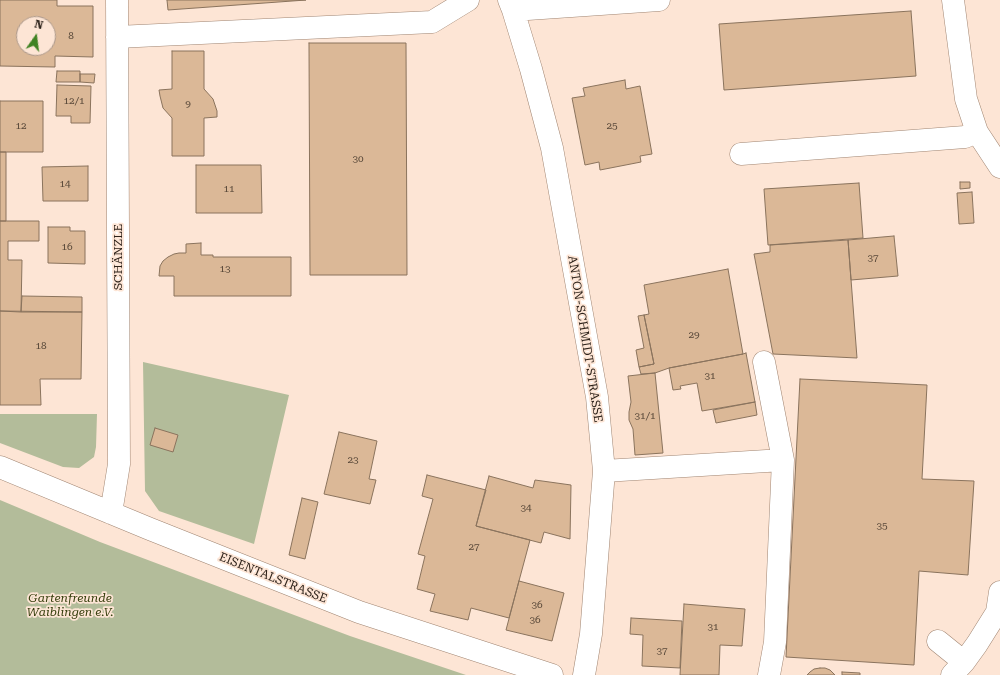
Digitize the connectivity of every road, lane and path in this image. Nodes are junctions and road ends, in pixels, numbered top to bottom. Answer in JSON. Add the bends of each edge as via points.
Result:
{"nodes":[{"id":1,"x":117,"y":0,"type":"edge"},
{"id":2,"x":468,"y":0,"type":"edge"},
{"id":3,"x":659,"y":0,"type":"edge"},
{"id":4,"x":953,"y":0,"type":"edge"},
{"id":5,"x":511,"y":5,"type":"edge"},
{"id":6,"x":117,"y":37,"type":"junction"},
{"id":7,"x":977,"y":132,"type":"junction"},
{"id":8,"x":741,"y":154,"type":"dead end"},
{"id":9,"x":1000,"y":167,"type":"edge"},
{"id":10,"x":764,"y":362,"type":"dead end"},
{"id":11,"x":783,"y":460,"type":"junction"},
{"id":12,"x":0,"y":467,"type":"edge"},
{"id":13,"x":604,"y":471,"type":"junction"},
{"id":14,"x":111,"y":513,"type":"junction"},
{"id":15,"x":999,"y":605,"type":"edge"},
{"id":16,"x":938,"y":641,"type":"dead end"},
{"id":17,"x":958,"y":669,"type":"edge"},
{"id":18,"x":552,"y":675,"type":"edge"},
{"id":19,"x":584,"y":675,"type":"edge"},
{"id":20,"x":769,"y":675,"type":"edge"}],
"edges":[{"from":1,"to":6,"type":"street","name":"SCHÄNZLE"},
{"from":2,"to":6,"type":"street","via":[[432,22]]},
{"from":3,"to":5,"type":"street","name":"ANTON-SCHMIDT-STRASSE"},
{"from":4,"to":7,"type":"street","via":[[966,99]]},
{"from":5,"to":13,"type":"street","name":"ANTON-SCHMIDT-STRASSE","via":[[552,148],[597,397]]},
{"from":6,"to":14,"type":"street","name":"SCHÄNZLE","via":[[119,464]]},
{"from":7,"to":8,"type":"street","via":[[966,137]]},
{"from":7,"to":9,"type":"street"},
{"from":10,"to":11,"type":"street"},
{"from":11,"to":13,"type":"street"},
{"from":11,"to":20,"type":"street","via":[[775,642]]},
{"from":12,"to":14,"type":"street","name":"EISENTALSTRASSE"},
{"from":13,"to":19,"type":"street","name":"ANTON-SCHMIDT-STRASSE","via":[[591,634]]},
{"from":14,"to":18,"type":"street","name":"EISENTALSTRASSE","via":[[359,612]]},
{"from":15,"to":17,"type":"street","via":[[977,644]]},
{"from":16,"to":17,"type":"street"}]}
